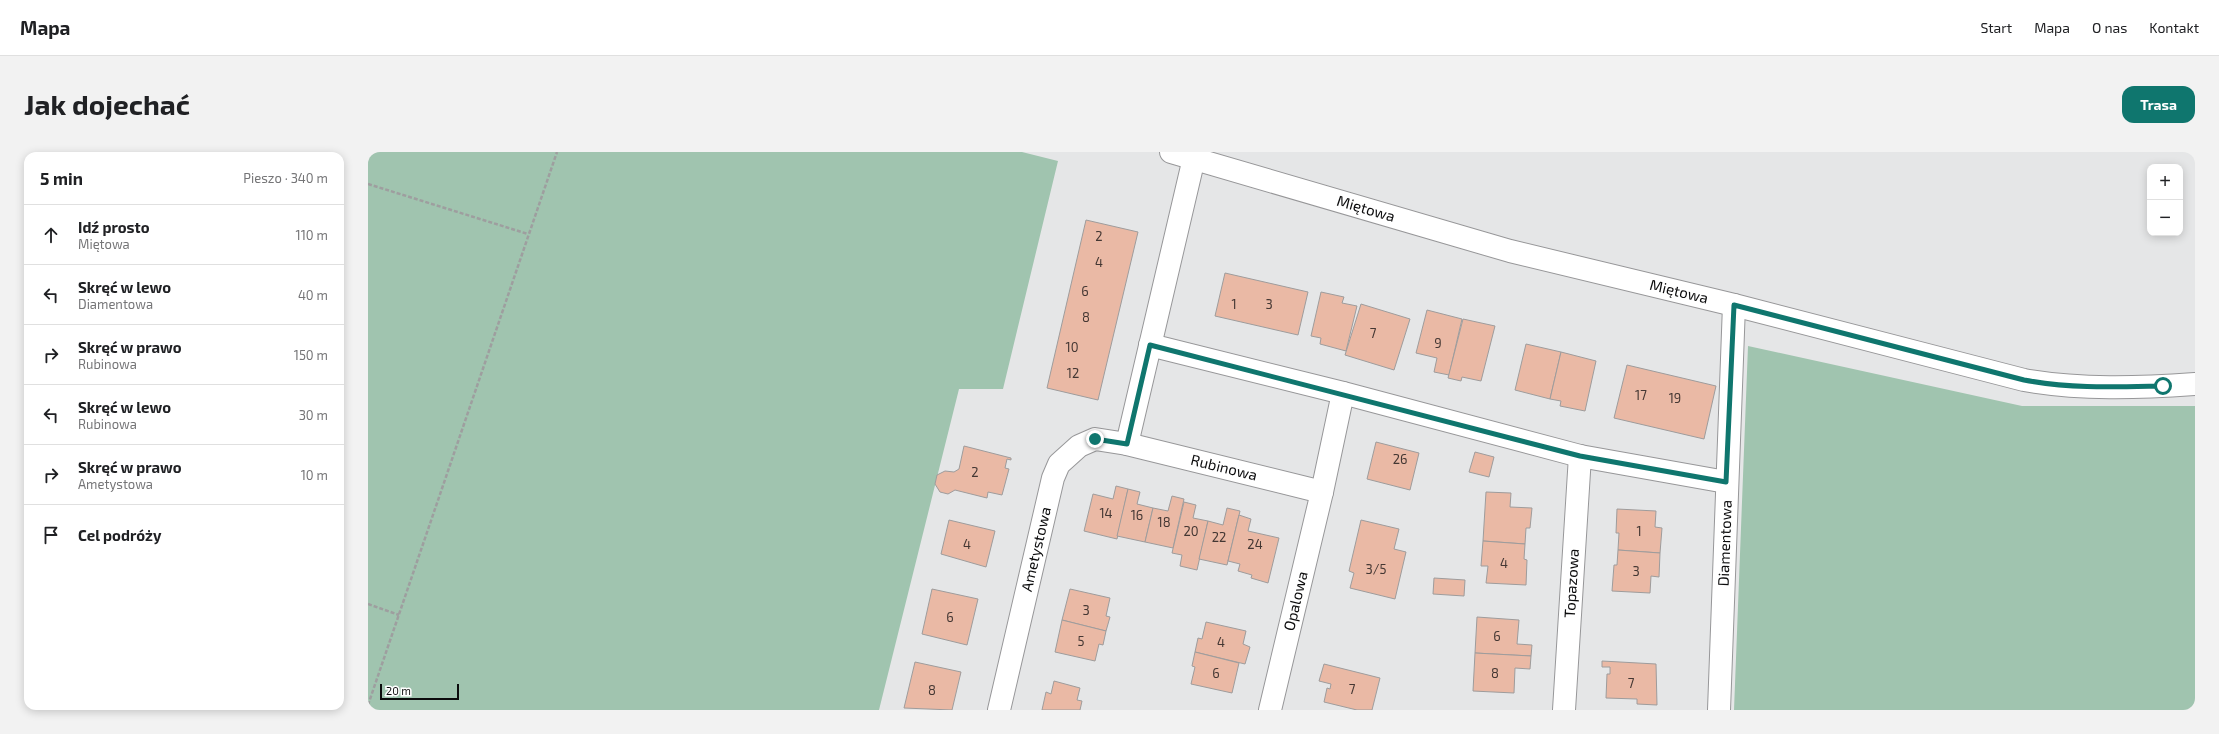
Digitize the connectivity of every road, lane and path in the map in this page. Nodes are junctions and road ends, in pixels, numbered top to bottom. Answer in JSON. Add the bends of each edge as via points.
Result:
{"nodes":[{"id":1,"x":557,"y":152,"type":"edge"},
{"id":2,"x":1171,"y":152,"type":"edge"},
{"id":3,"x":1194,"y":158,"type":"junction"},
{"id":4,"x":368,"y":184,"type":"edge"},
{"id":5,"x":528,"y":234,"type":"junction"},
{"id":6,"x":1734,"y":305,"type":"junction"},
{"id":7,"x":1150,"y":345,"type":"junction"},
{"id":8,"x":2195,"y":384,"type":"edge"},
{"id":9,"x":1343,"y":393,"type":"junction"},
{"id":10,"x":1127,"y":444,"type":"junction"},
{"id":11,"x":1580,"y":456,"type":"junction"},
{"id":12,"x":1726,"y":482,"type":"junction"},
{"id":13,"x":1322,"y":492,"type":"junction"},
{"id":14,"x":368,"y":604,"type":"edge"},
{"id":15,"x":399,"y":615,"type":"junction"},
{"id":16,"x":368,"y":705,"type":"edge"},
{"id":17,"x":998,"y":710,"type":"edge"},
{"id":18,"x":1270,"y":710,"type":"edge"},
{"id":19,"x":1564,"y":710,"type":"edge"},
{"id":20,"x":1719,"y":710,"type":"edge"}],
"edges":[{"from":1,"to":5,"type":"path"},
{"from":2,"to":3,"type":"street","name":"Miętowa"},
{"from":3,"to":6,"type":"street","name":"Miętowa","via":[[1510,251]]},
{"from":3,"to":7,"type":"street"},
{"from":4,"to":5,"type":"path"},
{"from":5,"to":15,"type":"path"},
{"from":6,"to":8,"type":"street","name":"Miętowa","via":[[2017,378],[2058,386],[2086,388]]},
{"from":6,"to":12,"type":"street","name":"Diamentowa"},
{"from":7,"to":9,"type":"street"},
{"from":7,"to":10,"type":"street"},
{"from":9,"to":11,"type":"street"},
{"from":9,"to":13,"type":"street"},
{"from":10,"to":13,"type":"street","name":"Rubinowa"},
{"from":10,"to":17,"type":"street","name":"Ametystowa","via":[[1095,439],[1079,446],[1060,464],[1052,478]]},
{"from":11,"to":12,"type":"street"},
{"from":11,"to":19,"type":"street","name":"Topazowa"},
{"from":12,"to":20,"type":"street","name":"Diamentowa"},
{"from":13,"to":18,"type":"street","name":"Opalowa"},
{"from":14,"to":15,"type":"path"},
{"from":15,"to":16,"type":"path"}]}
